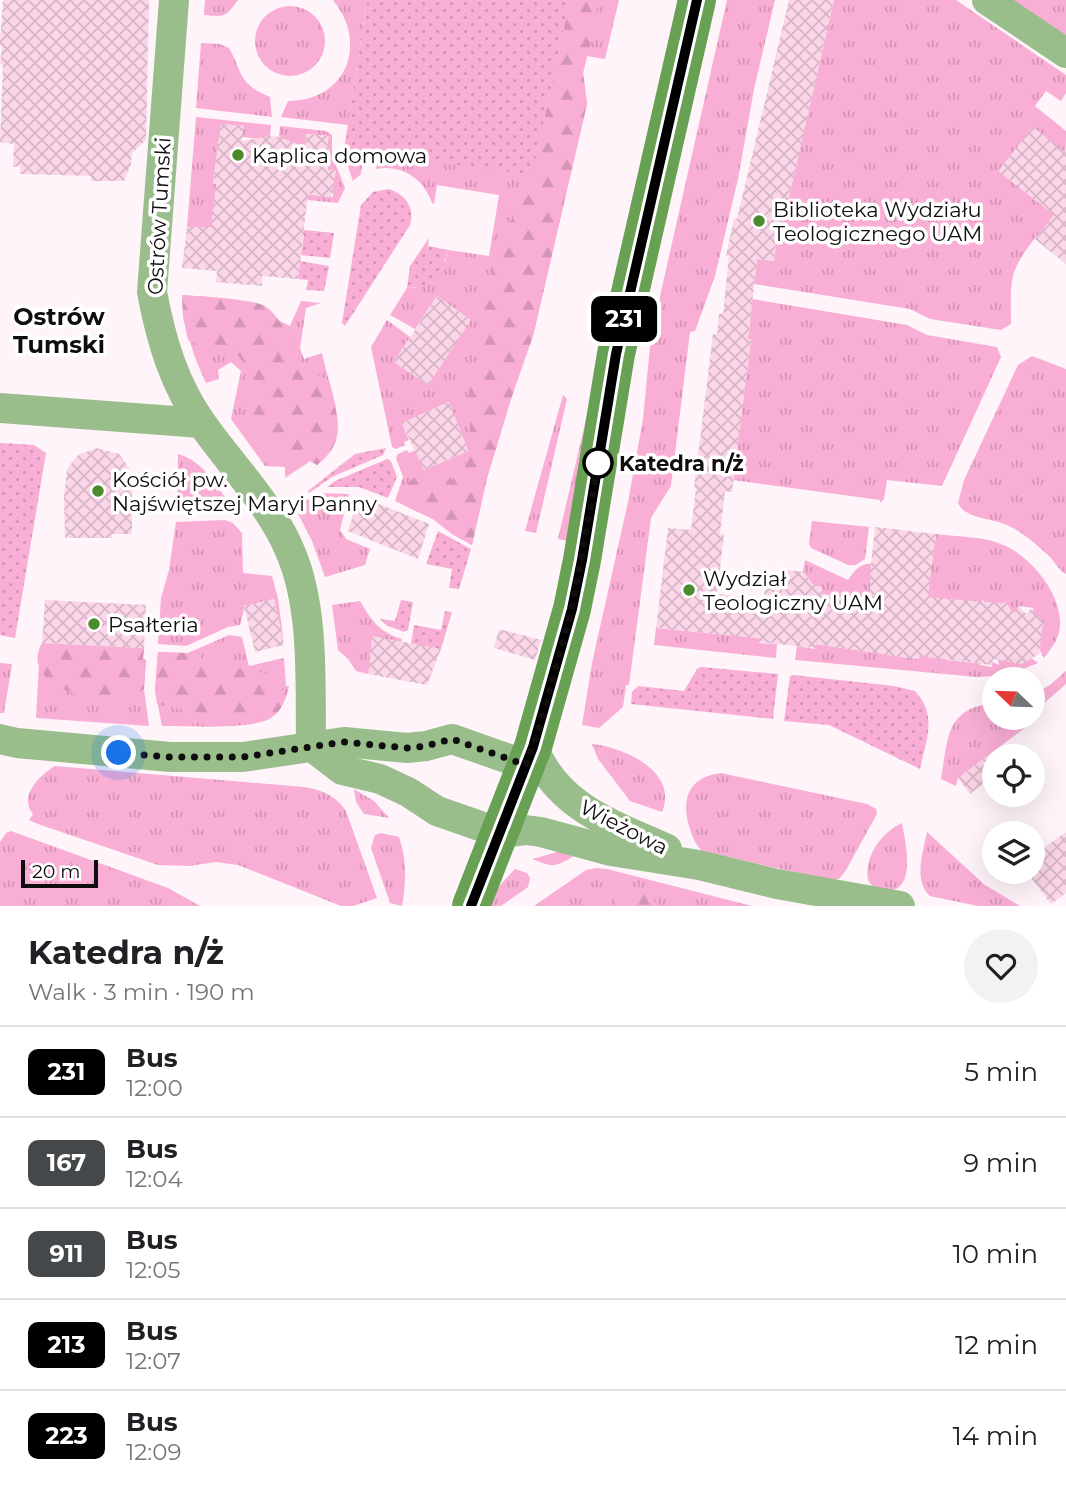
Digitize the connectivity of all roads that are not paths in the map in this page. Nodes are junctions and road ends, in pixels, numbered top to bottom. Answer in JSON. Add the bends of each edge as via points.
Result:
{"nodes":[{"id":1,"x":174,"y":0,"type":"edge"},
{"id":2,"x":697,"y":0,"type":"edge"},
{"id":3,"x":987,"y":0,"type":"edge"},
{"id":4,"x":1066,"y":53,"type":"edge"},
{"id":5,"x":0,"y":408,"type":"edge"},
{"id":6,"x":201,"y":422,"type":"junction"},
{"id":7,"x":0,"y":739,"type":"edge"},
{"id":8,"x":311,"y":746,"type":"junction"},
{"id":9,"x":529,"y":756,"type":"junction"},
{"id":10,"x":500,"y":833,"type":"junction"},
{"id":11,"x":699,"y":864,"type":"junction"},
{"id":12,"x":471,"y":906,"type":"edge"},
{"id":13,"x":900,"y":906,"type":"edge"}],
"edges":[{"from":1,"to":6,"type":"street","name":"Ostrów Tumski","via":[[152,292],[173,371]]},
{"from":2,"to":9,"type":"street","via":[[616,354],[572,609]]},
{"from":3,"to":4,"type":"street"},
{"from":5,"to":6,"type":"street"},
{"from":6,"to":8,"type":"street","name":"Ostrów Tumski","via":[[271,516],[291,552],[306,621]]},
{"from":7,"to":8,"type":"street","via":[[170,757],[243,757]]},
{"from":8,"to":9,"type":"street","via":[[344,742],[407,748],[452,739]]},
{"from":8,"to":10,"type":"street","via":[[342,770],[380,779],[437,811]]},
{"from":9,"to":10,"type":"street"},
{"from":9,"to":11,"type":"street","name":"Wieżowa","via":[[595,816]]},
{"from":10,"to":11,"type":"street","name":"Wieżowa","via":[[541,832],[611,850]]},
{"from":10,"to":12,"type":"street"},
{"from":11,"to":13,"type":"street","name":"Wieżowa","via":[[777,884]]}]}
